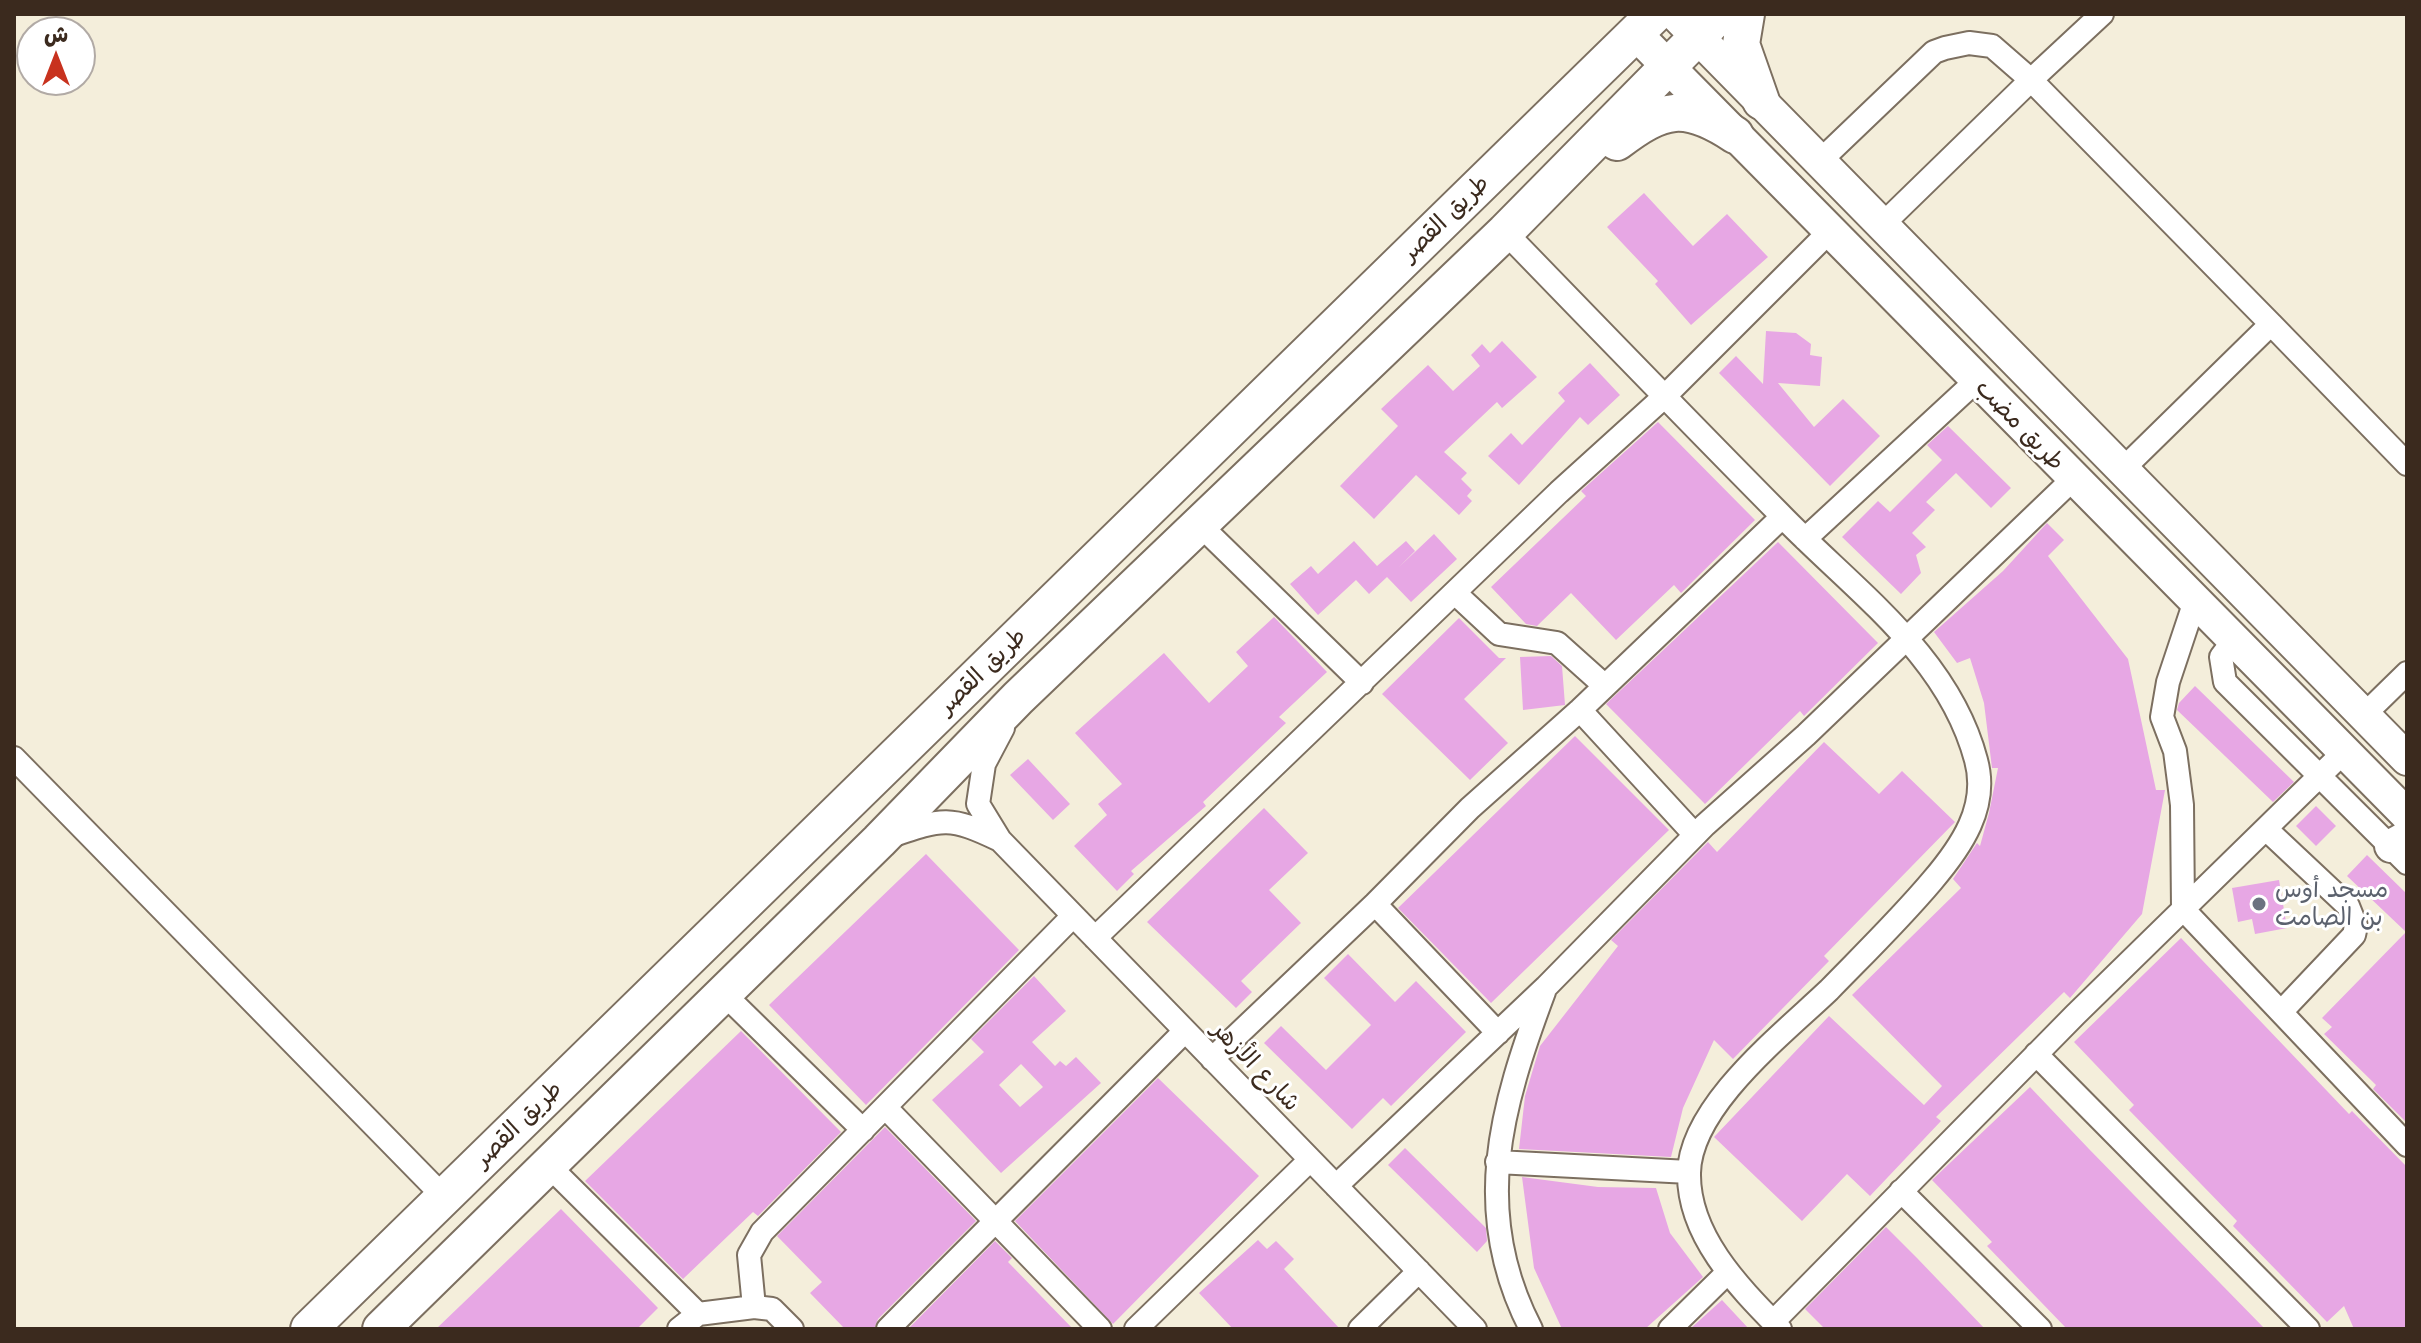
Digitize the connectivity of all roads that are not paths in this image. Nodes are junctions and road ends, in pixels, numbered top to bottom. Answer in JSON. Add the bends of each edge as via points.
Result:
{"nodes":[{"id":1,"x":1746,"y":14,"type":"edge"},
{"id":2,"x":2097,"y":15,"type":"edge"},
{"id":3,"x":1697,"y":21,"type":"edge"},
{"id":4,"x":1645,"y":24,"type":"edge"},
{"id":5,"x":1669,"y":67,"type":"junction"},
{"id":6,"x":2031,"y":80,"type":"junction"},
{"id":7,"x":1761,"y":101,"type":"junction"},
{"id":8,"x":1735,"y":135,"type":"junction"},
{"id":9,"x":1820,"y":161,"type":"junction"},
{"id":10,"x":1538,"y":199,"type":"junction"},
{"id":11,"x":1882,"y":225,"type":"junction"},
{"id":12,"x":1830,"y":231,"type":"junction"},
{"id":13,"x":1505,"y":232,"type":"junction"},
{"id":14,"x":2271,"y":324,"type":"junction"},
{"id":15,"x":1977,"y":380,"type":"junction"},
{"id":16,"x":1665,"y":396,"type":"junction"},
{"id":17,"x":2407,"y":464,"type":"edge"},
{"id":18,"x":2123,"y":469,"type":"junction"},
{"id":19,"x":2073,"y":479,"type":"junction"},
{"id":20,"x":1782,"y":517,"type":"junction"},
{"id":21,"x":1200,"y":525,"type":"junction"},
{"id":22,"x":1805,"y":539,"type":"junction"},
{"id":23,"x":1456,"y":594,"type":"junction"},
{"id":24,"x":2195,"y":601,"type":"junction"},
{"id":25,"x":1906,"y":638,"type":"junction"},
{"id":26,"x":2234,"y":640,"type":"junction"},
{"id":27,"x":2407,"y":673,"type":"edge"},
{"id":28,"x":1362,"y":683,"type":"junction"},
{"id":29,"x":1605,"y":686,"type":"junction"},
{"id":30,"x":1018,"y":698,"type":"junction"},
{"id":31,"x":1580,"y":710,"type":"junction"},
{"id":32,"x":2364,"y":715,"type":"junction"},
{"id":33,"x":14,"y":758,"type":"edge"},
{"id":34,"x":2407,"y":759,"type":"edge"},
{"id":35,"x":2354,"y":762,"type":"junction"},
{"id":36,"x":2321,"y":776,"type":"junction"},
{"id":37,"x":2407,"y":793,"type":"edge"},
{"id":38,"x":2407,"y":815,"type":"edge"},
{"id":39,"x":2266,"y":829,"type":"junction"},
{"id":40,"x":1695,"y":835,"type":"junction"},
{"id":41,"x":1000,"y":840,"type":"junction"},
{"id":42,"x":879,"y":841,"type":"junction"},
{"id":43,"x":2402,"y":849,"type":"edge"},
{"id":44,"x":1375,"y":904,"type":"junction"},
{"id":45,"x":2183,"y":909,"type":"junction"},
{"id":46,"x":1073,"y":916,"type":"junction"},
{"id":47,"x":1095,"y":938,"type":"junction"},
{"id":48,"x":1546,"y":987,"type":"junction"},
{"id":49,"x":723,"y":993,"type":"junction"},
{"id":50,"x":2282,"y":1011,"type":"junction"},
{"id":51,"x":1185,"y":1031,"type":"junction"},
{"id":52,"x":1498,"y":1033,"type":"junction"},
{"id":53,"x":2036,"y":1054,"type":"junction"},
{"id":54,"x":1212,"y":1059,"type":"junction"},
{"id":55,"x":885,"y":1107,"type":"junction"},
{"id":56,"x":863,"y":1130,"type":"junction"},
{"id":57,"x":2407,"y":1145,"type":"edge"},
{"id":58,"x":1310,"y":1160,"type":"junction"},
{"id":59,"x":1497,"y":1162,"type":"junction"},
{"id":60,"x":548,"y":1165,"type":"junction"},
{"id":61,"x":1689,"y":1172,"type":"junction"},
{"id":62,"x":1336,"y":1186,"type":"junction"},
{"id":63,"x":1901,"y":1191,"type":"junction"},
{"id":64,"x":444,"y":1197,"type":"junction"},
{"id":65,"x":996,"y":1222,"type":"junction"},
{"id":66,"x":1419,"y":1271,"type":"junction"},
{"id":67,"x":1727,"y":1273,"type":"junction"},
{"id":68,"x":754,"y":1307,"type":"junction"},
{"id":69,"x":698,"y":1314,"type":"junction"},
{"id":70,"x":1776,"y":1325,"type":"edge"},
{"id":71,"x":309,"y":1329,"type":"edge"},
{"id":72,"x":381,"y":1329,"type":"edge"},
{"id":73,"x":679,"y":1329,"type":"edge"},
{"id":74,"x":792,"y":1329,"type":"edge"},
{"id":75,"x":888,"y":1329,"type":"edge"},
{"id":76,"x":1100,"y":1329,"type":"edge"},
{"id":77,"x":1136,"y":1329,"type":"edge"},
{"id":78,"x":1360,"y":1329,"type":"edge"},
{"id":79,"x":1475,"y":1329,"type":"edge"},
{"id":80,"x":1531,"y":1329,"type":"edge"},
{"id":81,"x":1670,"y":1329,"type":"edge"},
{"id":82,"x":2040,"y":1329,"type":"edge"},
{"id":83,"x":2308,"y":1329,"type":"edge"}],
"edges":[{"from":1,"to":7,"type":"main road","via":[[1741,44]]},
{"from":2,"to":6,"type":"street"},
{"from":3,"to":5,"type":"main road","name":"طريق القصر"},
{"from":3,"to":7,"type":"main road","name":"طريق مضب"},
{"from":4,"to":5,"type":"main road","name":"طريق مضب"},
{"from":4,"to":64,"type":"main road","name":"طريق القصر"},
{"from":5,"to":8,"type":"main road","name":"طريق مضب"},
{"from":5,"to":10,"type":"main road","name":"طريق القصر"},
{"from":6,"to":9,"type":"street","via":[[1992,46],[1969,43],[1934,52]]},
{"from":6,"to":11,"type":"street"},
{"from":6,"to":14,"type":"street"},
{"from":7,"to":9,"type":"main road","name":"طريق مضب"},
{"from":8,"to":10,"type":"main road","via":[[1711,119],[1664,112]]},
{"from":8,"to":12,"type":"main road","name":"طريق مضب"},
{"from":9,"to":11,"type":"main road","name":"طريق مضب"},
{"from":10,"to":13,"type":"main road","name":"طريق القصر"},
{"from":11,"to":18,"type":"main road","name":"طريق مضب"},
{"from":12,"to":15,"type":"main road","name":"طريق مضب"},
{"from":12,"to":16,"type":"street"},
{"from":13,"to":16,"type":"street"},
{"from":13,"to":21,"type":"main road","name":"طريق القصر"},
{"from":14,"to":17,"type":"street"},
{"from":14,"to":18,"type":"street"},
{"from":15,"to":19,"type":"main road","name":"طريق مضب"},
{"from":15,"to":22,"type":"street"},
{"from":16,"to":20,"type":"street"},
{"from":16,"to":23,"type":"street"},
{"from":18,"to":32,"type":"main road","name":"طريق مضب"},
{"from":19,"to":24,"type":"main road","name":"طريق مضب"},
{"from":19,"to":25,"type":"street"},
{"from":20,"to":22,"type":"street"},
{"from":20,"to":29,"type":"street"},
{"from":21,"to":28,"type":"street"},
{"from":21,"to":30,"type":"main road","name":"طريق القصر"},
{"from":22,"to":25,"type":"street"},
{"from":23,"to":28,"type":"street"},
{"from":23,"to":29,"type":"street","via":[[1499,634],[1557,643]]},
{"from":24,"to":26,"type":"main road","name":"طريق مضب"},
{"from":24,"to":45,"type":"street","via":[[2162,717],[2175,751],[2182,805]]},
{"from":25,"to":40,"type":"street"},
{"from":25,"to":61,"type":"street","via":[[1958,705],[1977,763],[1979,799],[1967,833],[1911,908],[1737,1077],[1696,1141]]},
{"from":26,"to":35,"type":"main road","name":"طريق مضب"},
{"from":26,"to":36,"type":"street","via":[[2221,657],[2225,682]]},
{"from":27,"to":32,"type":"street"},
{"from":28,"to":47,"type":"street"},
{"from":29,"to":31,"type":"street"},
{"from":30,"to":41,"type":"street","name":"شارع الأزهر","via":[[984,764],[978,792],[978,804]]},
{"from":30,"to":42,"type":"main road","name":"طريق القصر"},
{"from":31,"to":40,"type":"street"},
{"from":31,"to":44,"type":"street","via":[[1470,808]]},
{"from":32,"to":34,"type":"main road","name":"طريق مضب"},
{"from":33,"to":64,"type":"street"},
{"from":35,"to":36,"type":"street"},
{"from":35,"to":37,"type":"main road","via":[[2398,793]]},
{"from":35,"to":38,"type":"main road","name":"طريق مضب"},
{"from":36,"to":39,"type":"street"},
{"from":36,"to":43,"type":"street"},
{"from":39,"to":45,"type":"street"},
{"from":39,"to":50,"type":"street","via":[[2348,906],[2356,926],[2354,935]]},
{"from":40,"to":48,"type":"street"},
{"from":41,"to":42,"type":"street","name":"شارع الأزهر","via":[[960,821],[943,821]]},
{"from":41,"to":46,"type":"street","name":"شارع الأزهر"},
{"from":42,"to":49,"type":"main road","name":"طريق القصر"},
{"from":44,"to":52,"type":"street"},
{"from":44,"to":54,"type":"street"},
{"from":45,"to":50,"type":"street"},
{"from":45,"to":53,"type":"street"},
{"from":46,"to":47,"type":"street","name":"شارع الأزهر"},
{"from":46,"to":55,"type":"street"},
{"from":47,"to":51,"type":"street","name":"شارع الأزهر"},
{"from":48,"to":52,"type":"street"},
{"from":48,"to":59,"type":"street","via":[[1512,1076]]},
{"from":49,"to":56,"type":"street"},
{"from":49,"to":60,"type":"main road","name":"طريق القصر"},
{"from":50,"to":57,"type":"street"},
{"from":51,"to":54,"type":"street","name":"شارع الأزهر"},
{"from":51,"to":65,"type":"street"},
{"from":52,"to":62,"type":"street"},
{"from":53,"to":63,"type":"street"},
{"from":53,"to":83,"type":"street"},
{"from":54,"to":58,"type":"street","name":"شارع الأزهر"},
{"from":55,"to":56,"type":"street"},
{"from":55,"to":65,"type":"street"},
{"from":56,"to":68,"type":"street","via":[[752,1245]]},
{"from":58,"to":62,"type":"street","name":"شارع الأزهر"},
{"from":58,"to":77,"type":"street"},
{"from":59,"to":61,"type":"street"},
{"from":59,"to":80,"type":"street","via":[[1503,1245]]},
{"from":60,"to":69,"type":"street"},
{"from":60,"to":72,"type":"main road","name":"طريق القصر"},
{"from":61,"to":67,"type":"street","via":[[1695,1212]]},
{"from":62,"to":66,"type":"street","name":"شارع الأزهر"},
{"from":63,"to":70,"type":"street"},
{"from":63,"to":82,"type":"street"},
{"from":64,"to":71,"type":"main road","name":"طريق القصر"},
{"from":65,"to":75,"type":"street"},
{"from":65,"to":76,"type":"street"},
{"from":66,"to":78,"type":"street"},
{"from":66,"to":79,"type":"street","name":"شارع الأزهر"},
{"from":67,"to":70,"type":"street"},
{"from":67,"to":81,"type":"street"},
{"from":68,"to":69,"type":"street"},
{"from":68,"to":74,"type":"street","via":[[772,1309]]},
{"from":69,"to":73,"type":"street"}]}
